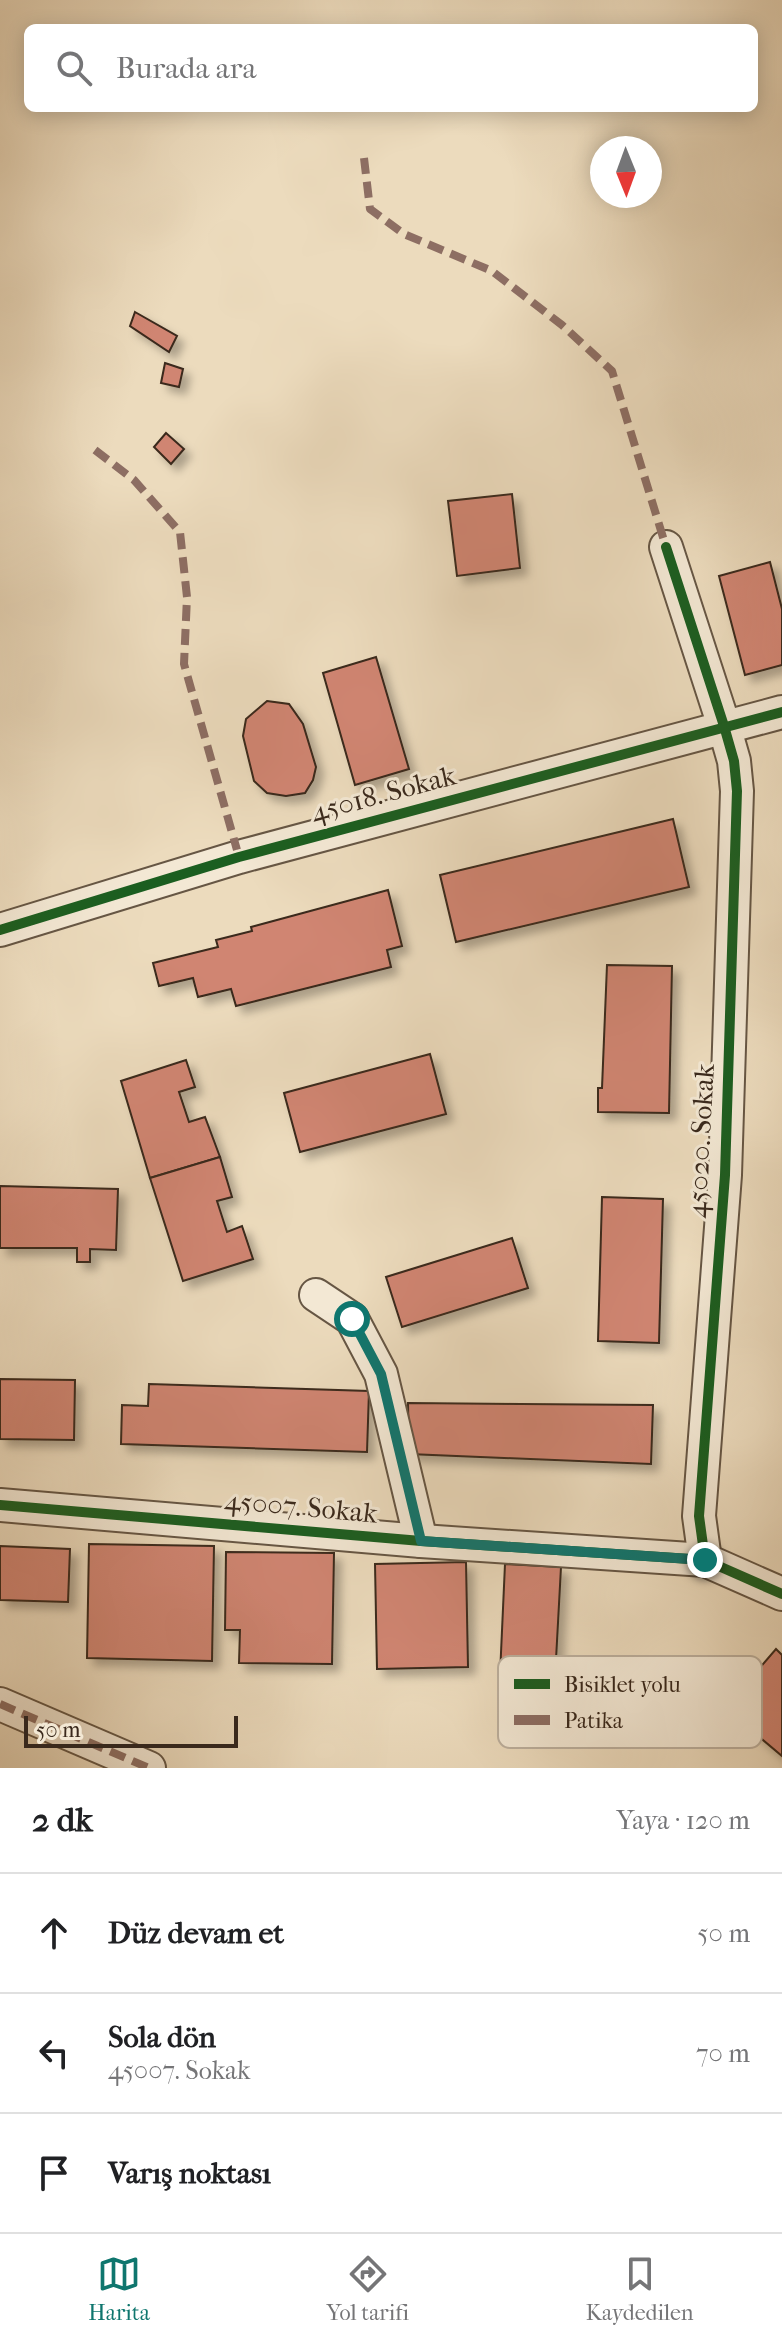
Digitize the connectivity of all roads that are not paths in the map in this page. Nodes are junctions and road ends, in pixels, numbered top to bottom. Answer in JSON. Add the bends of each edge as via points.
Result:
{"nodes":[{"id":1,"x":666,"y":547,"type":"dead end"},
{"id":2,"x":782,"y":712,"type":"edge"},
{"id":3,"x":724,"y":726,"type":"junction"},
{"id":4,"x":0,"y":930,"type":"edge"},
{"id":5,"x":316,"y":1295,"type":"dead end"},
{"id":6,"x":0,"y":1505,"type":"edge"},
{"id":7,"x":421,"y":1541,"type":"junction"},
{"id":8,"x":705,"y":1560,"type":"junction"},
{"id":9,"x":782,"y":1594,"type":"edge"},
{"id":10,"x":0,"y":1704,"type":"edge"},
{"id":11,"x":149,"y":1768,"type":"edge"}],
"edges":[{"from":1,"to":3,"type":"street","name":"45020. Sokak"},
{"from":2,"to":3,"type":"street","name":"45018. Sokak"},
{"from":3,"to":4,"type":"street","name":"45018. Sokak","via":[[239,857]]},
{"from":3,"to":8,"type":"street","name":"45020. Sokak","via":[[737,791],[725,1175],[699,1516]]},
{"from":5,"to":7,"type":"street","via":[[352,1319],[381,1374]]},
{"from":6,"to":7,"type":"street","name":"45007. Sokak"},
{"from":7,"to":8,"type":"street","name":"45007. Sokak"},
{"from":8,"to":9,"type":"street","name":"45007. Sokak"},
{"from":10,"to":11,"type":"street"}]}
